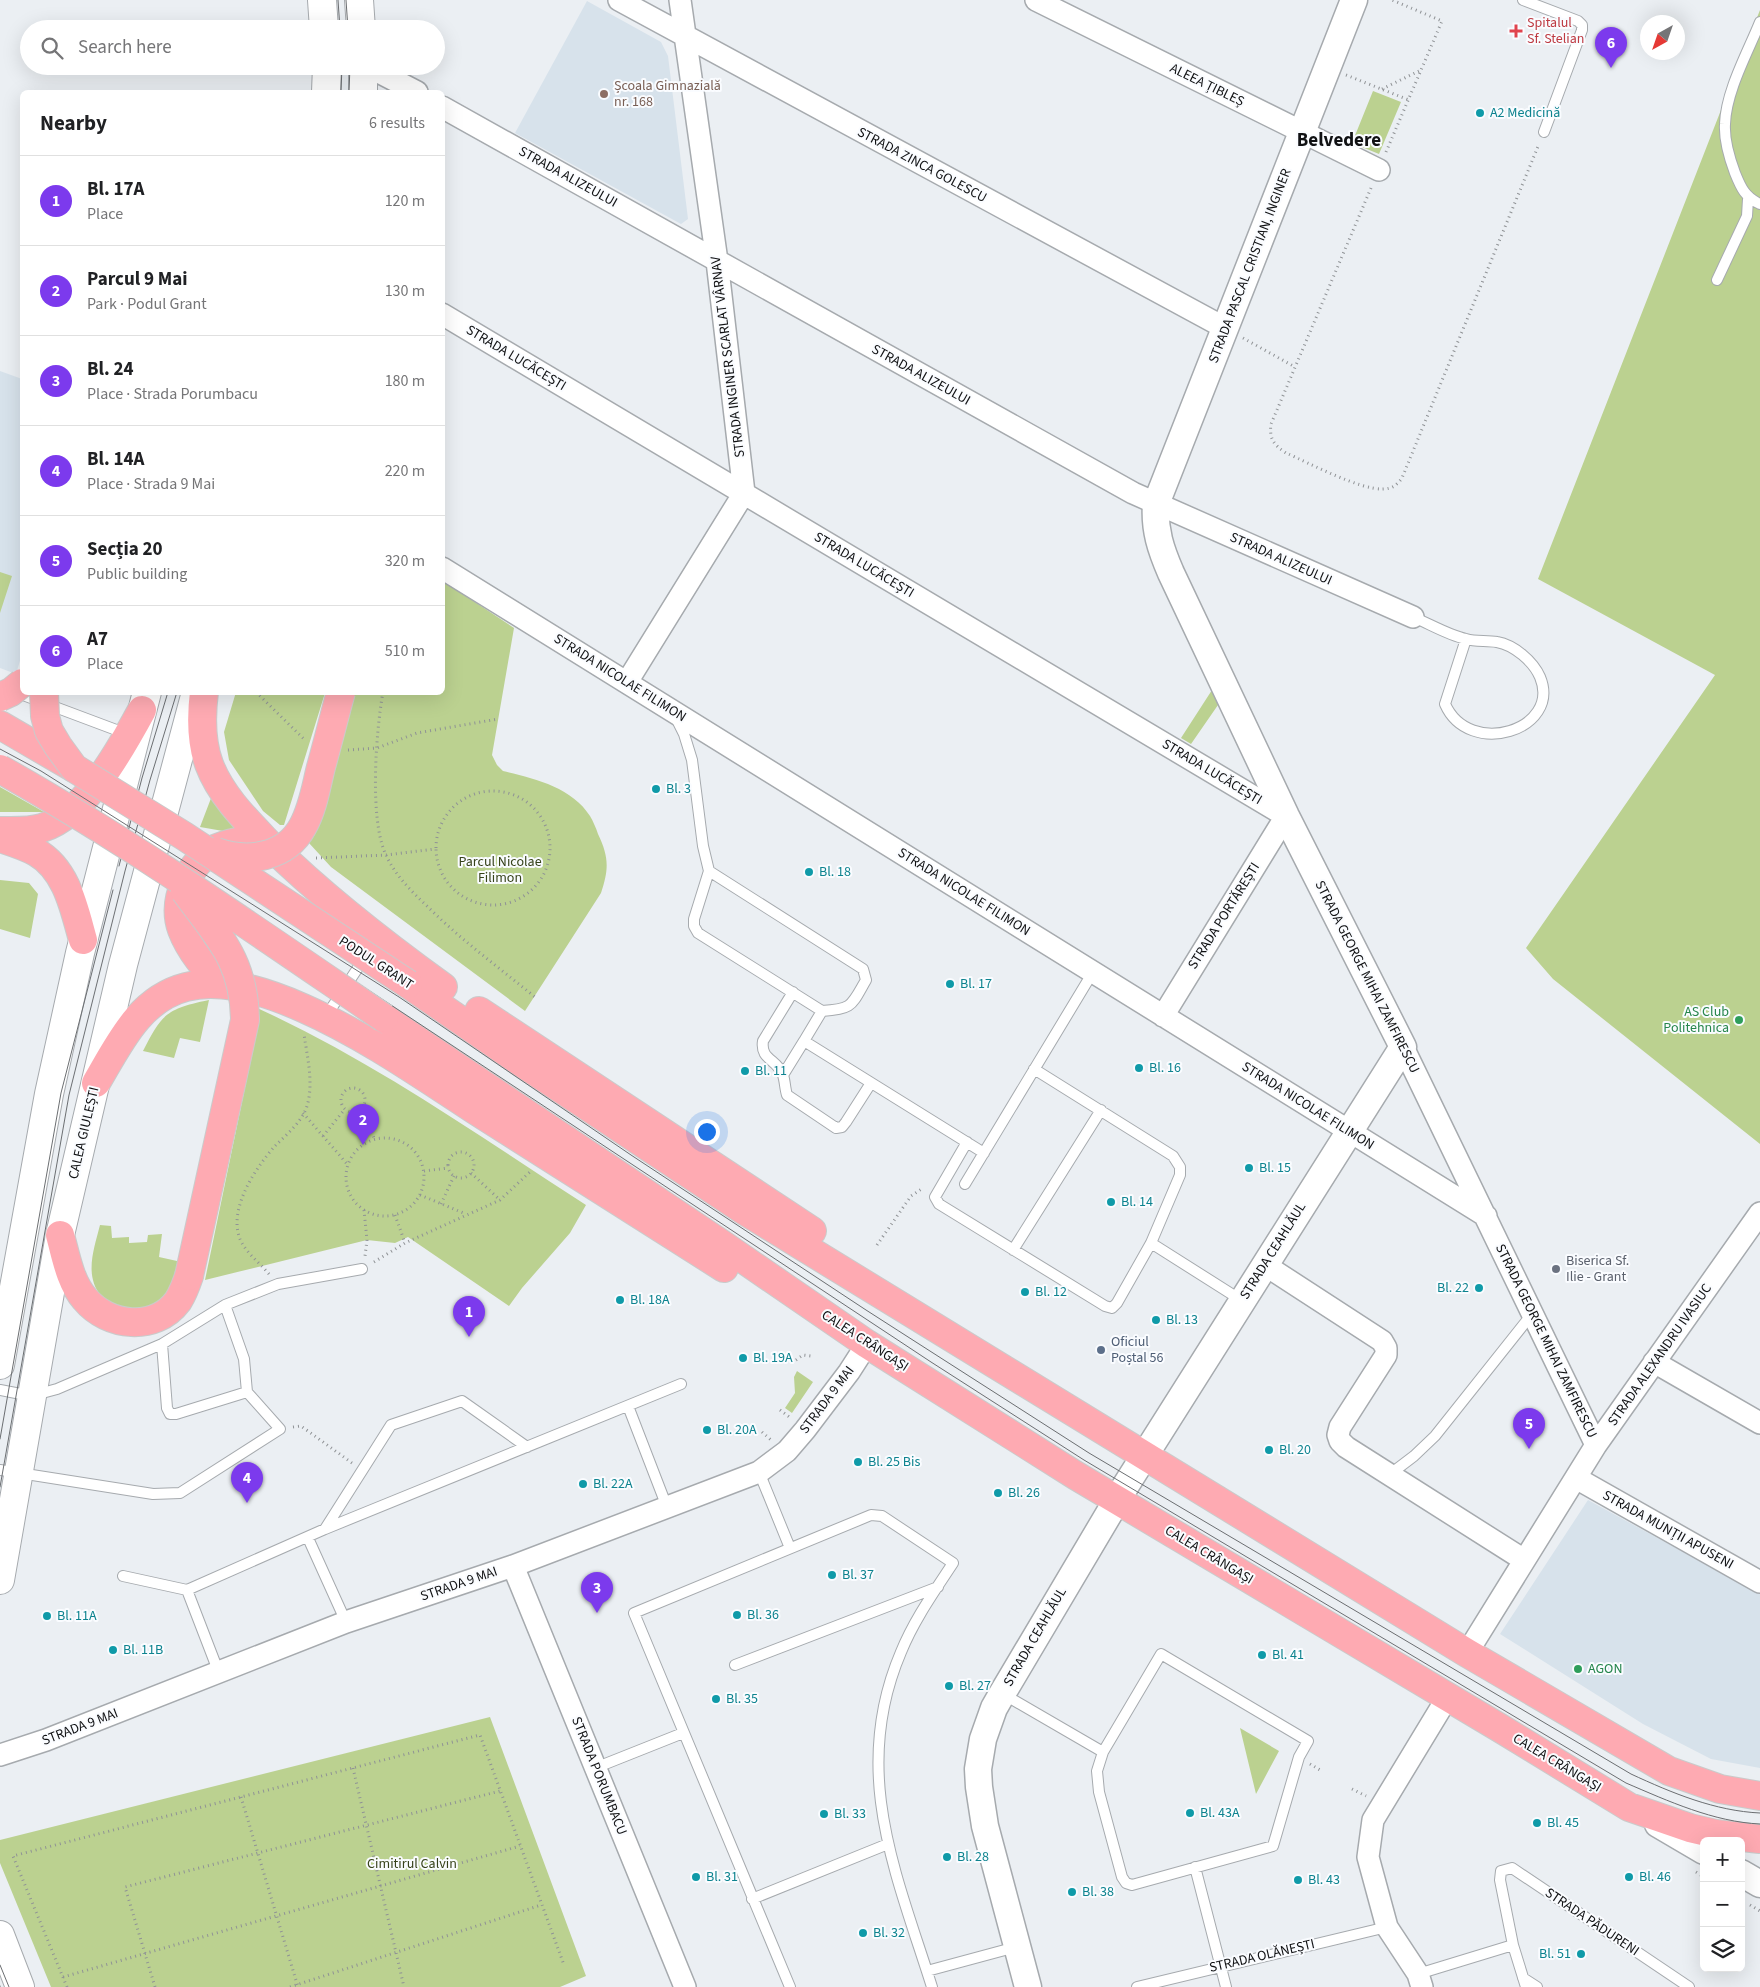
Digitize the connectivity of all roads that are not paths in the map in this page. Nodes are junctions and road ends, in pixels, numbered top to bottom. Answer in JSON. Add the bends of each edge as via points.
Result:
{"nodes":[{"id":1,"x":322,"y":0,"type":"edge"},
{"id":2,"x":359,"y":0,"type":"edge"},
{"id":3,"x":619,"y":0,"type":"edge"},
{"id":4,"x":680,"y":0,"type":"edge"},
{"id":5,"x":1036,"y":0,"type":"edge"},
{"id":6,"x":1523,"y":0,"type":"edge"},
{"id":7,"x":1352,"y":1,"type":"edge"},
{"id":8,"x":323,"y":20,"type":"edge"},
{"id":9,"x":360,"y":20,"type":"edge"},
{"id":10,"x":1760,"y":22,"type":"edge"},
{"id":11,"x":686,"y":37,"type":"junction"},
{"id":12,"x":327,"y":75,"type":"edge"},
{"id":13,"x":364,"y":75,"type":"edge"},
{"id":14,"x":383,"y":75,"type":"edge"},
{"id":15,"x":326,"y":90,"type":"edge"},
{"id":16,"x":363,"y":90,"type":"edge"},
{"id":17,"x":413,"y":90,"type":"edge"},
{"id":18,"x":445,"y":109,"type":"edge"},
{"id":19,"x":1302,"y":132,"type":"junction"},
{"id":20,"x":1544,"y":132,"type":"road end"},
{"id":21,"x":1379,"y":170,"type":"road end"},
{"id":22,"x":1748,"y":199,"type":"junction"},
{"id":23,"x":1760,"y":204,"type":"edge"},
{"id":24,"x":717,"y":262,"type":"junction"},
{"id":25,"x":1717,"y":280,"type":"dead end"},
{"id":26,"x":445,"y":316,"type":"edge"},
{"id":27,"x":1225,"y":328,"type":"junction"},
{"id":28,"x":744,"y":493,"type":"junction"},
{"id":29,"x":1156,"y":504,"type":"junction"},
{"id":30,"x":445,"y":570,"type":"edge"},
{"id":31,"x":1413,"y":617,"type":"joint"},
{"id":32,"x":1466,"y":639,"type":"junction"},
{"id":33,"x":627,"y":682,"type":"junction"},
{"id":34,"x":20,"y":685,"type":"edge"},
{"id":35,"x":0,"y":686,"type":"edge"},
{"id":36,"x":20,"y":694,"type":"edge"},
{"id":37,"x":24,"y":695,"type":"edge"},
{"id":38,"x":44,"y":695,"type":"edge"},
{"id":39,"x":195,"y":695,"type":"edge"},
{"id":40,"x":204,"y":695,"type":"edge"},
{"id":41,"x":340,"y":695,"type":"edge"},
{"id":42,"x":0,"y":697,"type":"edge"},
{"id":43,"x":144,"y":701,"type":"edge"},
{"id":44,"x":673,"y":711,"type":"junction"},
{"id":45,"x":0,"y":725,"type":"edge"},
{"id":46,"x":128,"y":734,"type":"junction"},
{"id":47,"x":74,"y":768,"type":"junction"},
{"id":48,"x":0,"y":769,"type":"edge"},
{"id":49,"x":1286,"y":816,"type":"junction"},
{"id":50,"x":0,"y":830,"type":"edge"},
{"id":51,"x":184,"y":836,"type":"junction"},
{"id":52,"x":262,"y":837,"type":"junction"},
{"id":53,"x":0,"y":838,"type":"edge"},
{"id":54,"x":709,"y":871,"type":"junction"},
{"id":55,"x":172,"y":873,"type":"junction"},
{"id":56,"x":378,"y":938,"type":"junction"},
{"id":57,"x":83,"y":940,"type":"junction"},
{"id":58,"x":1093,"y":972,"type":"junction"},
{"id":59,"x":220,"y":984,"type":"junction"},
{"id":60,"x":793,"y":992,"type":"junction"},
{"id":61,"x":822,"y":1010,"type":"junction"},
{"id":62,"x":314,"y":1013,"type":"junction"},
{"id":63,"x":1163,"y":1016,"type":"junction"},
{"id":64,"x":804,"y":1041,"type":"junction"},
{"id":65,"x":1403,"y":1047,"type":"junction"},
{"id":66,"x":1034,"y":1069,"type":"junction"},
{"id":67,"x":783,"y":1076,"type":"junction"},
{"id":68,"x":96,"y":1083,"type":"junction"},
{"id":69,"x":871,"y":1083,"type":"junction"},
{"id":70,"x":1101,"y":1110,"type":"junction"},
{"id":71,"x":1349,"y":1132,"type":"junction"},
{"id":72,"x":967,"y":1142,"type":"junction"},
{"id":73,"x":984,"y":1153,"type":"junction"},
{"id":74,"x":965,"y":1184,"type":"dead end"},
{"id":75,"x":1760,"y":1213,"type":"edge"},
{"id":76,"x":1486,"y":1216,"type":"junction"},
{"id":77,"x":60,"y":1235,"type":"junction"},
{"id":78,"x":1151,"y":1243,"type":"junction"},
{"id":79,"x":1014,"y":1250,"type":"junction"},
{"id":80,"x":1264,"y":1265,"type":"junction"},
{"id":81,"x":362,"y":1269,"type":"road end"},
{"id":82,"x":888,"y":1297,"type":"junction"},
{"id":83,"x":1242,"y":1300,"type":"junction"},
{"id":84,"x":224,"y":1305,"type":"junction"},
{"id":85,"x":1532,"y":1314,"type":"junction"},
{"id":86,"x":162,"y":1344,"type":"junction"},
{"id":87,"x":867,"y":1344,"type":"junction"},
{"id":88,"x":1654,"y":1362,"type":"junction"},
{"id":89,"x":0,"y":1365,"type":"edge"},
{"id":90,"x":681,"y":1384,"type":"dead end"},
{"id":91,"x":0,"y":1390,"type":"edge"},
{"id":92,"x":247,"y":1392,"type":"junction"},
{"id":93,"x":31,"y":1396,"type":"junction"},
{"id":94,"x":628,"y":1406,"type":"junction"},
{"id":95,"x":1760,"y":1423,"type":"edge"},
{"id":96,"x":1596,"y":1445,"type":"junction"},
{"id":97,"x":527,"y":1447,"type":"junction"},
{"id":98,"x":1144,"y":1456,"type":"junction"},
{"id":99,"x":9,"y":1472,"type":"edge"},
{"id":100,"x":759,"y":1472,"type":"junction"},
{"id":101,"x":1388,"y":1475,"type":"junction"},
{"id":102,"x":1576,"y":1478,"type":"junction"},
{"id":103,"x":1116,"y":1500,"type":"junction"},
{"id":104,"x":667,"y":1508,"type":"junction"},
{"id":105,"x":325,"y":1529,"type":"junction"},
{"id":106,"x":308,"y":1538,"type":"junction"},
{"id":107,"x":790,"y":1548,"type":"junction"},
{"id":108,"x":1524,"y":1560,"type":"junction"},
{"id":109,"x":513,"y":1566,"type":"junction"},
{"id":110,"x":123,"y":1576,"type":"dead end"},
{"id":111,"x":0,"y":1580,"type":"edge"},
{"id":112,"x":1760,"y":1582,"type":"edge"},
{"id":113,"x":938,"y":1587,"type":"junction"},
{"id":114,"x":187,"y":1590,"type":"junction"},
{"id":115,"x":346,"y":1622,"type":"junction"},
{"id":116,"x":1467,"y":1653,"type":"junction"},
{"id":117,"x":735,"y":1665,"type":"dead end"},
{"id":118,"x":219,"y":1673,"type":"junction"},
{"id":119,"x":1002,"y":1694,"type":"junction"},
{"id":120,"x":1447,"y":1698,"type":"junction"},
{"id":121,"x":683,"y":1733,"type":"junction"},
{"id":122,"x":1103,"y":1752,"type":"junction"},
{"id":123,"x":0,"y":1755,"type":"edge"},
{"id":124,"x":595,"y":1768,"type":"junction"},
{"id":125,"x":1760,"y":1796,"type":"edge"},
{"id":126,"x":1629,"y":1807,"type":"junction"},
{"id":127,"x":1760,"y":1839,"type":"edge"},
{"id":128,"x":888,"y":1844,"type":"junction"},
{"id":129,"x":1700,"y":1849,"type":"edge"},
{"id":130,"x":1195,"y":1867,"type":"junction"},
{"id":131,"x":1745,"y":1875,"type":"edge"},
{"id":132,"x":1760,"y":1884,"type":"edge"},
{"id":133,"x":752,"y":1899,"type":"junction"},
{"id":134,"x":1387,"y":1927,"type":"junction"},
{"id":135,"x":0,"y":1935,"type":"edge"},
{"id":136,"x":1512,"y":1945,"type":"junction"},
{"id":137,"x":1017,"y":1947,"type":"junction"},
{"id":138,"x":1221,"y":1966,"type":"junction"},
{"id":139,"x":928,"y":1971,"type":"junction"},
{"id":140,"x":1420,"y":1980,"type":"edge"},
{"id":141,"x":1524,"y":1982,"type":"edge"},
{"id":142,"x":20,"y":1987,"type":"edge"},
{"id":143,"x":685,"y":1987,"type":"edge"},
{"id":144,"x":790,"y":1987,"type":"edge"},
{"id":145,"x":932,"y":1987,"type":"edge"},
{"id":146,"x":1028,"y":1987,"type":"edge"},
{"id":147,"x":1138,"y":1987,"type":"edge"},
{"id":148,"x":1226,"y":1987,"type":"edge"},
{"id":149,"x":1537,"y":1987,"type":"edge"},
{"id":150,"x":1689,"y":1987,"type":"edge"}],
"edges":[{"from":1,"to":8,"type":"main road"},
{"from":2,"to":9,"type":"main road"},
{"from":3,"to":11,"type":"street","name":"STRADA ZINCA GOLESCU"},
{"from":4,"to":11,"type":"street","name":"STRADA INGINER SCARLAT VÂRNAV"},
{"from":5,"to":19,"type":"street","name":"ALEEA ȚIBLEȘ"},
{"from":6,"to":20,"type":"lane","via":[[1582,25]]},
{"from":7,"to":19,"type":"street","name":"STRADA PASCAL CRISTIAN, INGINER"},
{"from":10,"to":22,"type":"lane","via":[[1731,93],[1725,124],[1730,160]]},
{"from":11,"to":24,"type":"street","name":"STRADA INGINER SCARLAT VÂRNAV"},
{"from":11,"to":27,"type":"street","name":"STRADA ZINCA GOLESCU"},
{"from":12,"to":15,"type":"main road"},
{"from":13,"to":16,"type":"main road"},
{"from":14,"to":17,"type":"street"},
{"from":18,"to":24,"type":"street","name":"STRADA ALIZEULUI"},
{"from":19,"to":21,"type":"street","name":"ALEEA ȚIBLEȘ"},
{"from":19,"to":27,"type":"street","name":"STRADA PASCAL CRISTIAN, INGINER"},
{"from":22,"to":23,"type":"lane"},
{"from":22,"to":25,"type":"lane","via":[[1747,216]]},
{"from":24,"to":28,"type":"street","name":"STRADA INGINER SCARLAT VÂRNAV"},
{"from":24,"to":29,"type":"street","name":"STRADA ALIZEULUI"},
{"from":26,"to":28,"type":"street","name":"STRADA LUCĂCEȘTI"},
{"from":27,"to":29,"type":"street","name":"STRADA PASCAL CRISTIAN, INGINER"},
{"from":28,"to":33,"type":"street"},
{"from":28,"to":49,"type":"street","name":"STRADA LUCĂCEȘTI"},
{"from":29,"to":31,"type":"street","name":"STRADA ALIZEULUI"},
{"from":29,"to":49,"type":"street","name":"STRADA GEORGE MIHAI ZAMFIRESCU","via":[[1155,519],[1161,550]]},
{"from":30,"to":33,"type":"street","name":"STRADA NICOLAE FILIMON"},
{"from":31,"to":32,"type":"lane"},
{"from":32,"to":32,"type":"lane","via":[[1445,704],[1450,715],[1465,728],[1480,733],[1520,728],[1541,706],[1543,690],[1540,677],[1519,652],[1499,642]]},
{"from":33,"to":44,"type":"street","name":"STRADA NICOLAE FILIMON"},
{"from":34,"to":42,"type":"main road","bridge":true},
{"from":35,"to":36,"type":"lane"},
{"from":37,"to":46,"type":"lane"},
{"from":38,"to":47,"type":"main road","bridge":true,"via":[[49,732]]},
{"from":39,"to":68,"type":"main road","name":"CALEA GIULEȘTI","via":[[123,965]]},
{"from":40,"to":52,"type":"main road","via":[[203,739],[209,763],[231,802]]},
{"from":41,"to":51,"type":"main road","bridge":true,"via":[[312,804],[303,827],[295,837],[271,854],[239,858],[217,852]]},
{"from":43,"to":46,"type":"main road"},
{"from":43,"to":57,"type":"main road"},
{"from":44,"to":54,"type":"lane","via":[[692,760]]},
{"from":44,"to":58,"type":"street","name":"STRADA NICOLAE FILIMON"},
{"from":45,"to":47,"type":"main road","name":"PODUL GRANT"},
{"from":46,"to":50,"type":"main road","via":[[102,776],[56,822],[30,830]]},
{"from":47,"to":51,"type":"main road","name":"PODUL GRANT","bridge":true},
{"from":48,"to":55,"type":"main road","bridge":true},
{"from":49,"to":63,"type":"street","name":"STRADA PORTĂREȘTI"},
{"from":49,"to":65,"type":"street","name":"STRADA GEORGE MIHAI ZAMFIRESCU"},
{"from":51,"to":82,"type":"main road","name":"PODUL GRANT","bridge":true,"via":[[745,1210]]},
{"from":52,"to":56,"type":"main road","via":[[330,901]]},
{"from":52,"to":59,"type":"main road","via":[[216,849],[196,863],[184,886],[179,918],[182,930],[196,956]]},
{"from":53,"to":57,"type":"main road","via":[[38,853],[53,867],[68,890]]},
{"from":54,"to":60,"type":"lane","via":[[694,919],[698,933]]},
{"from":54,"to":61,"type":"lane","via":[[863,969],[866,980],[853,1003],[843,1010]]},
{"from":55,"to":77,"type":"main road","bridge":true,"via":[[232,957],[242,982],[245,1004],[243,1035],[190,1276],[177,1302],[154,1320],[118,1321],[100,1313],[84,1298],[71,1276]]},
{"from":55,"to":87,"type":"main road","name":"CALEA CRÂNGAȘI","bridge":true},
{"from":56,"to":62,"type":"lane"},
{"from":56,"to":82,"type":"main road","via":[[452,992],[841,1250]]},
{"from":57,"to":89,"type":"main road","via":[[50,1094]]},
{"from":58,"to":63,"type":"street","name":"STRADA NICOLAE FILIMON"},
{"from":58,"to":66,"type":"lane"},
{"from":59,"to":62,"type":"main road","via":[[258,992]]},
{"from":59,"to":68,"type":"main road","via":[[186,987],[151,1004],[123,1036]]},
{"from":60,"to":61,"type":"lane"},
{"from":60,"to":67,"type":"lane","via":[[763,1041],[762,1049],[777,1064]]},
{"from":61,"to":64,"type":"lane"},
{"from":62,"to":87,"type":"main road","via":[[424,1077],[821,1330]]},
{"from":63,"to":71,"type":"street","name":"STRADA NICOLAE FILIMON"},
{"from":64,"to":67,"type":"lane"},
{"from":64,"to":69,"type":"lane"},
{"from":65,"to":71,"type":"street","name":"STRADA CEAHLĂUL"},
{"from":65,"to":76,"type":"street","name":"STRADA GEORGE MIHAI ZAMFIRESCU"},
{"from":66,"to":70,"type":"lane"},
{"from":66,"to":73,"type":"lane"},
{"from":67,"to":69,"type":"lane","via":[[787,1095],[836,1128],[846,1122]]},
{"from":68,"to":77,"type":"main road","name":"CALEA GIULEȘTI"},
{"from":69,"to":72,"type":"lane"},
{"from":70,"to":78,"type":"lane","via":[[1173,1156],[1180,1166],[1180,1176]]},
{"from":70,"to":79,"type":"lane"},
{"from":71,"to":76,"type":"street","name":"STRADA NICOLAE FILIMON"},
{"from":71,"to":80,"type":"street","name":"STRADA CEAHLĂUL"},
{"from":72,"to":73,"type":"lane"},
{"from":72,"to":79,"type":"lane","via":[[935,1197],[939,1204]]},
{"from":73,"to":74,"type":"lane"},
{"from":75,"to":88,"type":"street","name":"STRADA ALEXANDRU IVASIUC"},
{"from":76,"to":85,"type":"street","name":"STRADA GEORGE MIHAI ZAMFIRESCU"},
{"from":77,"to":93,"type":"main road","name":"CALEA GIULEȘTI"},
{"from":78,"to":79,"type":"lane","via":[[1112,1308]]},
{"from":78,"to":83,"type":"lane"},
{"from":80,"to":83,"type":"street","name":"STRADA CEAHLĂUL"},
{"from":80,"to":101,"type":"street","via":[[1382,1341],[1386,1355],[1338,1435],[1346,1447]]},
{"from":81,"to":84,"type":"lane","via":[[278,1284]]},
{"from":82,"to":98,"type":"main road"},
{"from":83,"to":98,"type":"street","name":"STRADA CEAHLĂUL"},
{"from":84,"to":86,"type":"lane"},
{"from":84,"to":92,"type":"lane","via":[[244,1359]]},
{"from":85,"to":96,"type":"street","name":"STRADA GEORGE MIHAI ZAMFIRESCU"},
{"from":85,"to":101,"type":"lane","via":[[1435,1436]]},
{"from":86,"to":92,"type":"lane","via":[[170,1414]]},
{"from":86,"to":93,"type":"lane","via":[[58,1389]]},
{"from":87,"to":100,"type":"street","name":"STRADA 9 MAI","via":[[805,1430],[787,1450]]},
{"from":87,"to":103,"type":"main road","name":"CALEA CRÂNGAȘI"},
{"from":88,"to":95,"type":"street"},
{"from":88,"to":96,"type":"street","name":"STRADA ALEXANDRU IVASIUC"},
{"from":90,"to":94,"type":"lane"},
{"from":91,"to":93,"type":"lane"},
{"from":92,"to":99,"type":"lane","via":[[280,1429],[180,1493],[153,1494]]},
{"from":93,"to":99,"type":"main road","name":"CALEA GIULEȘTI"},
{"from":94,"to":97,"type":"lane"},
{"from":94,"to":104,"type":"lane"},
{"from":96,"to":102,"type":"street","name":"STRADA ALEXANDRU IVASIUC"},
{"from":97,"to":105,"type":"lane"},
{"from":97,"to":105,"type":"lane","via":[[462,1401],[391,1425]]},
{"from":98,"to":103,"type":"street","name":"STRADA CEAHLĂUL"},
{"from":98,"to":116,"type":"main road"},
{"from":99,"to":111,"type":"main road","name":"CALEA GIULEȘTI"},
{"from":100,"to":104,"type":"street","name":"STRADA 9 MAI"},
{"from":100,"to":107,"type":"lane"},
{"from":101,"to":108,"type":"street"},
{"from":102,"to":108,"type":"street","name":"STRADA ALEXANDRU IVASIUC"},
{"from":102,"to":112,"type":"street","name":"STRADA MUNȚII APUSENI"},
{"from":103,"to":119,"type":"street","name":"STRADA CEAHLĂUL"},
{"from":103,"to":120,"type":"main road","name":"CALEA CRÂNGAȘI"},
{"from":104,"to":109,"type":"street","name":"STRADA 9 MAI"},
{"from":105,"to":106,"type":"lane"},
{"from":106,"to":114,"type":"lane"},
{"from":106,"to":115,"type":"lane"},
{"from":107,"to":113,"type":"lane","via":[[871,1515],[882,1516],[953,1563]]},
{"from":107,"to":121,"type":"lane","via":[[634,1613]]},
{"from":108,"to":116,"type":"street","name":"STRADA ALEXANDRU IVASIUC"},
{"from":109,"to":115,"type":"street","name":"STRADA 9 MAI"},
{"from":109,"to":124,"type":"street","name":"STRADA PORUMBACU"},
{"from":110,"to":114,"type":"lane"},
{"from":113,"to":117,"type":"lane"},
{"from":113,"to":128,"type":"lane","via":[[901,1650],[885,1699],[878,1755],[881,1808]]},
{"from":114,"to":118,"type":"lane"},
{"from":115,"to":118,"type":"street","name":"STRADA 9 MAI"},
{"from":116,"to":125,"type":"main road","via":[[1669,1771],[1720,1789]]},
{"from":118,"to":123,"type":"street","name":"STRADA 9 MAI"},
{"from":119,"to":122,"type":"lane"},
{"from":119,"to":137,"type":"street","name":"STRADA CEAHLĂUL","via":[[983,1739],[979,1787],[985,1826]]},
{"from":120,"to":126,"type":"main road","name":"CALEA CRÂNGAȘI"},
{"from":120,"to":134,"type":"street","via":[[1373,1820],[1368,1857]]},
{"from":121,"to":124,"type":"lane"},
{"from":121,"to":133,"type":"lane"},
{"from":122,"to":130,"type":"lane","via":[[1097,1771],[1099,1792],[1126,1883],[1132,1885]]},
{"from":122,"to":130,"type":"lane","via":[[1161,1654],[1308,1742],[1298,1757],[1273,1846]]},
{"from":124,"to":143,"type":"street","name":"STRADA PORUMBACU"},
{"from":126,"to":127,"type":"main road","via":[[1690,1828]]},
{"from":126,"to":129,"type":"street","name":"CALEA CRÂNGAȘI"},
{"from":128,"to":133,"type":"lane"},
{"from":128,"to":139,"type":"lane"},
{"from":130,"to":138,"type":"lane"},
{"from":131,"to":132,"type":"street"},
{"from":133,"to":144,"type":"lane"},
{"from":134,"to":138,"type":"lane","name":"STRADA OLĂNEȘTI"},
{"from":134,"to":140,"type":"street"},
{"from":135,"to":142,"type":"main road"},
{"from":136,"to":140,"type":"lane"},
{"from":136,"to":141,"type":"lane"},
{"from":136,"to":150,"type":"lane","name":"STRADA PĂDURENI","via":[[1500,1880],[1501,1871],[1512,1868]]},
{"from":137,"to":139,"type":"lane"},
{"from":137,"to":146,"type":"street","name":"STRADA CEAHLĂUL"},
{"from":138,"to":147,"type":"lane","name":"STRADA OLĂNEȘTI"},
{"from":138,"to":148,"type":"lane"},
{"from":139,"to":145,"type":"lane"},
{"from":141,"to":149,"type":"lane"}]}
